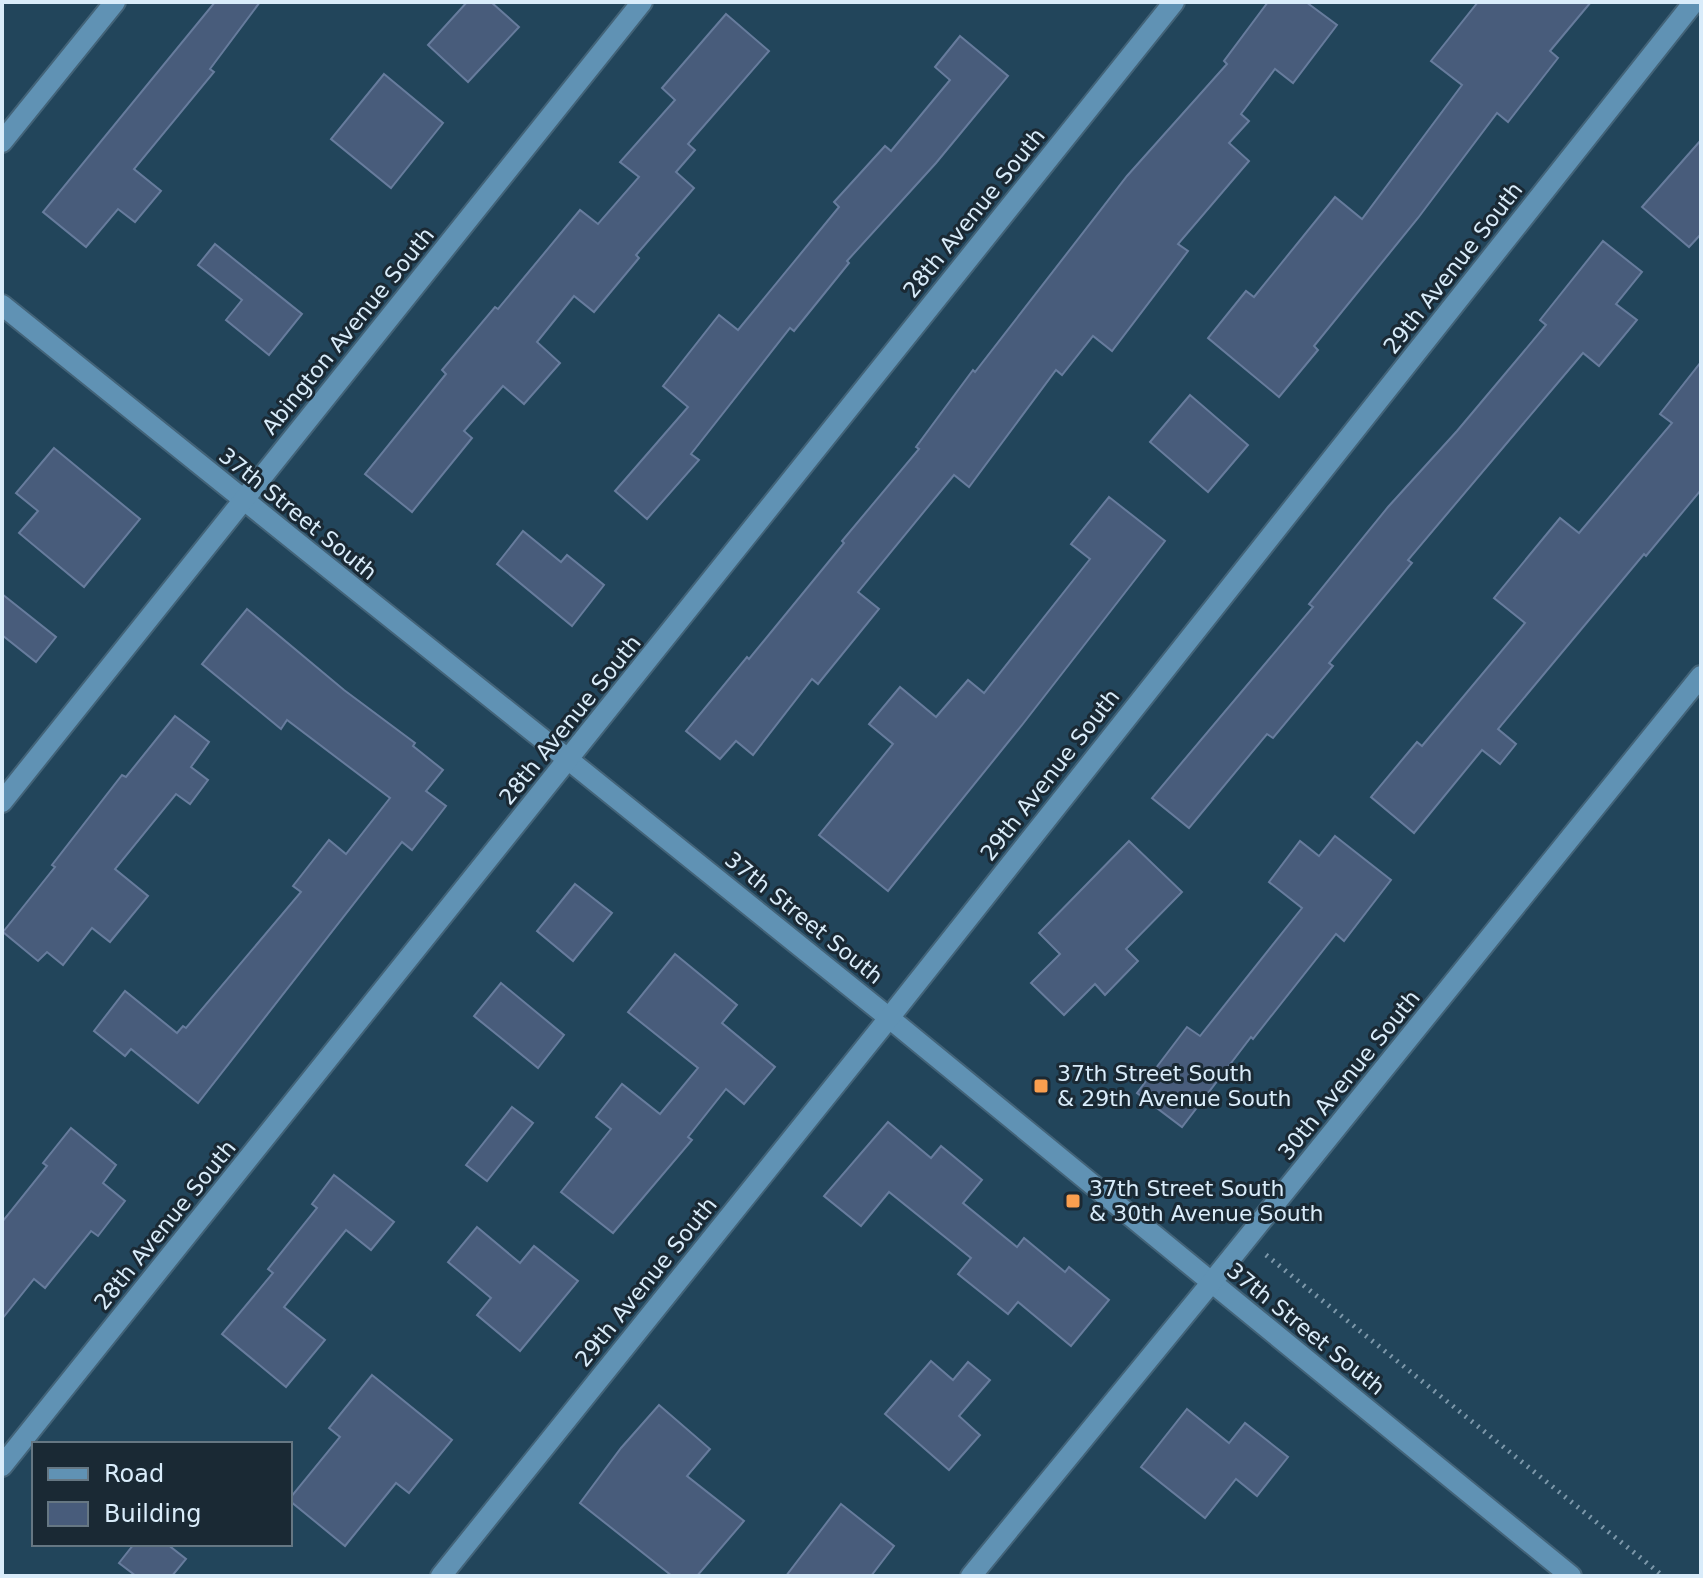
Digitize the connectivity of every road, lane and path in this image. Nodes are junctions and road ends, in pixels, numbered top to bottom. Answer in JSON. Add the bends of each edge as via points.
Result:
{"nodes":[{"id":1,"x":115,"y":2,"type":"edge"},
{"id":2,"x":642,"y":2,"type":"edge"},
{"id":3,"x":1174,"y":2,"type":"edge"},
{"id":4,"x":1694,"y":2,"type":"edge"},
{"id":5,"x":2,"y":142,"type":"edge"},
{"id":6,"x":2,"y":305,"type":"edge"},
{"id":7,"x":243,"y":502,"type":"junction"},
{"id":8,"x":1701,"y":676,"type":"edge"},
{"id":9,"x":569,"y":759,"type":"junction"},
{"id":10,"x":2,"y":802,"type":"edge"},
{"id":11,"x":889,"y":1018,"type":"junction"},
{"id":12,"x":1247,"y":1240,"type":"junction"},
{"id":13,"x":1211,"y":1283,"type":"junction"},
{"id":14,"x":2,"y":1466,"type":"edge"},
{"id":15,"x":1565,"y":1574,"type":"edge"},
{"id":16,"x":441,"y":1576,"type":"edge"},
{"id":17,"x":971,"y":1576,"type":"edge"},
{"id":18,"x":1663,"y":1576,"type":"edge"}],
"edges":[{"from":1,"to":5,"type":"street"},
{"from":2,"to":7,"type":"street","name":"Abington Avenue South"},
{"from":3,"to":9,"type":"street","name":"28th Avenue South"},
{"from":4,"to":11,"type":"street","name":"29th Avenue South"},
{"from":6,"to":7,"type":"street","name":"37th Street South"},
{"from":7,"to":9,"type":"street","name":"37th Street South"},
{"from":7,"to":10,"type":"street","name":"Abington Avenue South"},
{"from":8,"to":12,"type":"street","name":"30th Avenue South"},
{"from":9,"to":11,"type":"street","name":"37th Street South"},
{"from":9,"to":14,"type":"street","name":"28th Avenue South"},
{"from":11,"to":13,"type":"street","name":"37th Street South"},
{"from":11,"to":16,"type":"street","name":"29th Avenue South"},
{"from":12,"to":13,"type":"street","name":"30th Avenue South"},
{"from":12,"to":18,"type":"path"},
{"from":13,"to":15,"type":"street","name":"37th Street South"},
{"from":13,"to":17,"type":"street","name":"30th Avenue South"}]}
